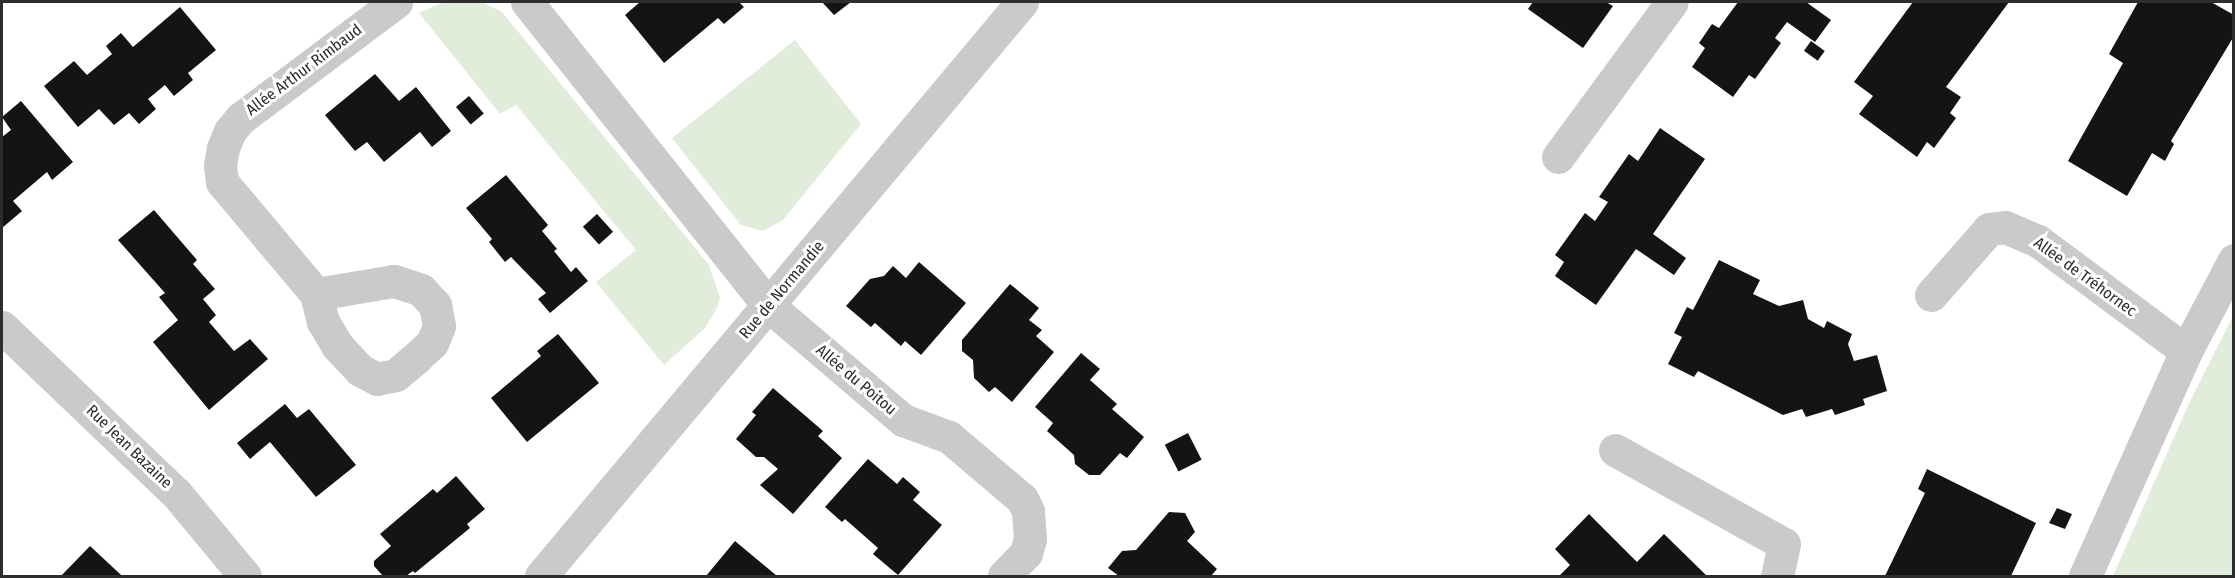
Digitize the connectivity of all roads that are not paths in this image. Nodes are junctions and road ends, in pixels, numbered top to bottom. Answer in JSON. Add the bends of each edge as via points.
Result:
{"nodes":[{"id":1,"x":396,"y":2,"type":"edge"},
{"id":2,"x":527,"y":2,"type":"edge"},
{"id":3,"x":1022,"y":2,"type":"edge"},
{"id":4,"x":1672,"y":2,"type":"edge"},
{"id":5,"x":1558,"y":157,"type":"dead end"},
{"id":6,"x":2234,"y":260,"type":"edge"},
{"id":7,"x":316,"y":294,"type":"dead end"},
{"id":8,"x":1931,"y":295,"type":"dead end"},
{"id":9,"x":769,"y":306,"type":"junction"},
{"id":10,"x":2,"y":327,"type":"edge"},
{"id":11,"x":2186,"y":351,"type":"junction"},
{"id":12,"x":1615,"y":450,"type":"dead end"},
{"id":13,"x":245,"y":576,"type":"edge"},
{"id":14,"x":541,"y":576,"type":"edge"},
{"id":15,"x":1004,"y":576,"type":"edge"},
{"id":16,"x":1777,"y":576,"type":"edge"},
{"id":17,"x":2085,"y":576,"type":"edge"}],
"edges":[{"from":1,"to":7,"type":"street","name":"Allée Arthur Rimbaud","via":[[241,118],[223,148],[222,183]]},
{"from":2,"to":9,"type":"street"},
{"from":3,"to":9,"type":"street","name":"Rue de Normandie"},
{"from":4,"to":5,"type":"street"},
{"from":6,"to":11,"type":"street"},
{"from":8,"to":11,"type":"street","name":"Allée de Tréhornec","via":[[1989,229],[2005,227],[2038,242]]},
{"from":9,"to":14,"type":"street","name":"Rue de Normandie"},
{"from":9,"to":15,"type":"street","name":"Allée du Poitou","via":[[903,420],[949,437],[1022,500],[1028,511],[1030,539],[1026,554]]},
{"from":10,"to":13,"type":"street","name":"Rue Jean Bazaine","via":[[176,493]]},
{"from":11,"to":17,"type":"street"},
{"from":12,"to":16,"type":"street","via":[[1784,544]]}]}
